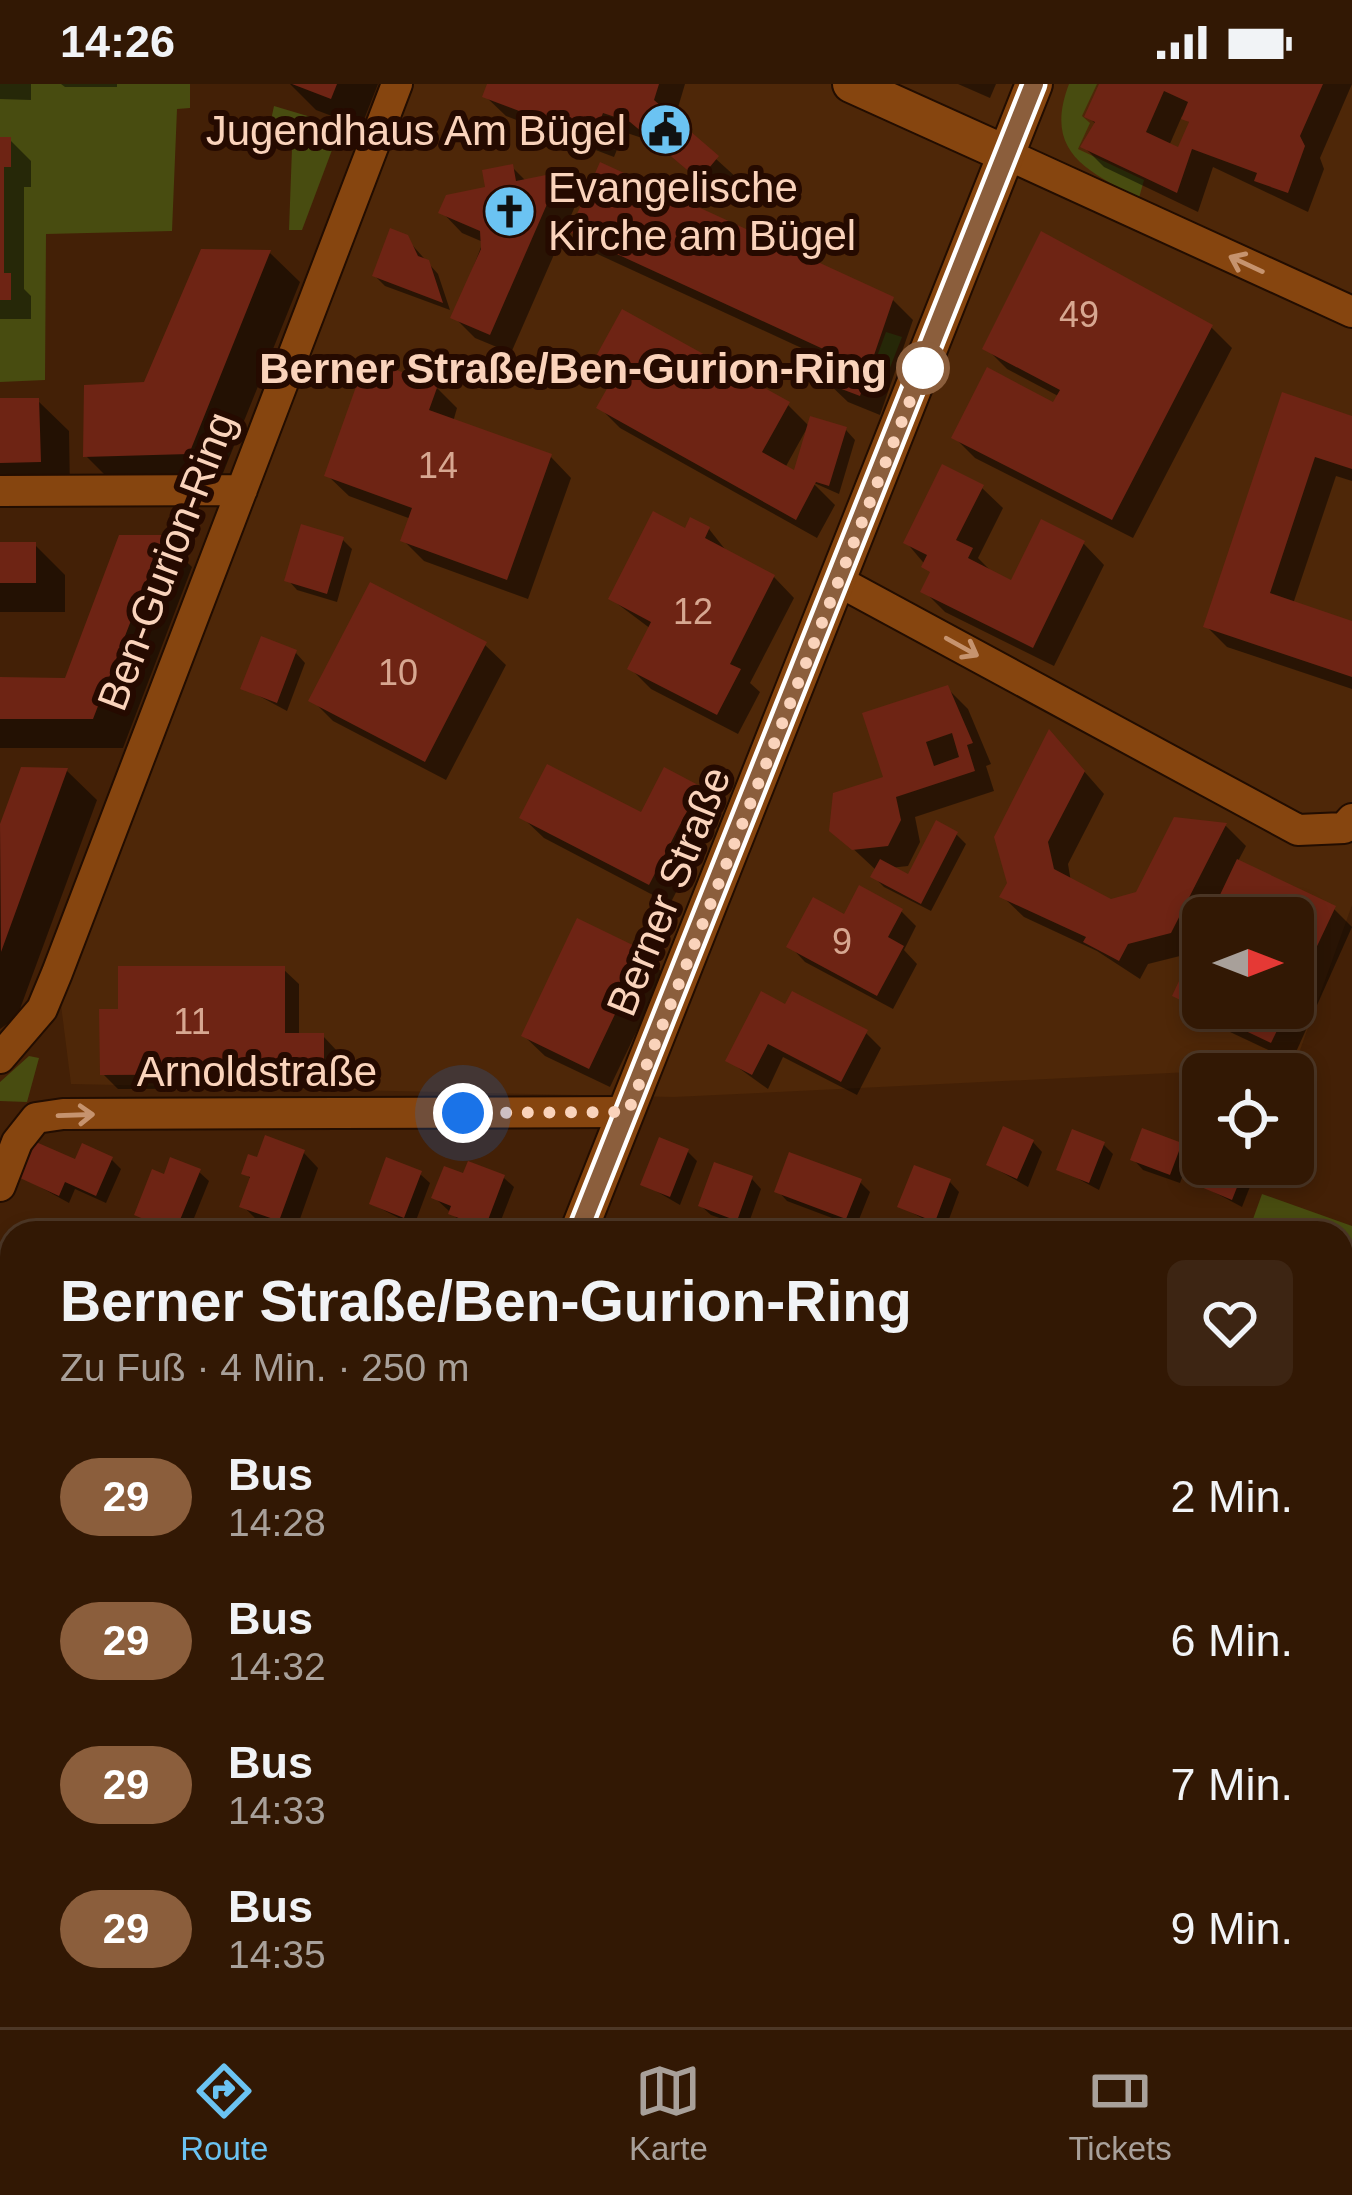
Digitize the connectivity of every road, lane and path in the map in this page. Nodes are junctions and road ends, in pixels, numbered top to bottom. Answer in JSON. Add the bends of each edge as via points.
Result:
{"nodes":[{"id":1,"x":397,"y":84,"type":"edge"},
{"id":2,"x":851,"y":84,"type":"edge"},
{"id":3,"x":1034,"y":84,"type":"edge"},
{"id":4,"x":1006,"y":154,"type":"junction"},
{"id":5,"x":1352,"y":312,"type":"edge"},
{"id":6,"x":242,"y":490,"type":"junction"},
{"id":7,"x":0,"y":491,"type":"edge"},
{"id":8,"x":840,"y":581,"type":"junction"},
{"id":9,"x":1352,"y":819,"type":"edge"},
{"id":10,"x":0,"y":1058,"type":"edge"},
{"id":11,"x":628,"y":1112,"type":"junction"},
{"id":12,"x":0,"y":1186,"type":"edge"},
{"id":13,"x":583,"y":1221,"type":"edge"}],
"edges":[{"from":1,"to":6,"type":"street","name":"Ben-Gurion-Ring"},
{"from":2,"to":4,"type":"street"},
{"from":3,"to":4,"type":"street","name":"Berner Straße"},
{"from":5,"to":4,"type":"street","one_way":true},
{"from":4,"to":8,"type":"street","name":"Berner Straße"},
{"from":6,"to":7,"type":"street"},
{"from":6,"to":10,"type":"street","name":"Ben-Gurion-Ring","via":[[43,1009]]},
{"from":8,"to":9,"type":"street","one_way":true,"via":[[1298,830],[1344,829]]},
{"from":8,"to":11,"type":"street","name":"Berner Straße"},
{"from":12,"to":11,"type":"street","name":"Arnoldstraße","one_way":true,"via":[[36,1118],[63,1114]]},
{"from":11,"to":13,"type":"street","name":"Berner Straße"}]}
